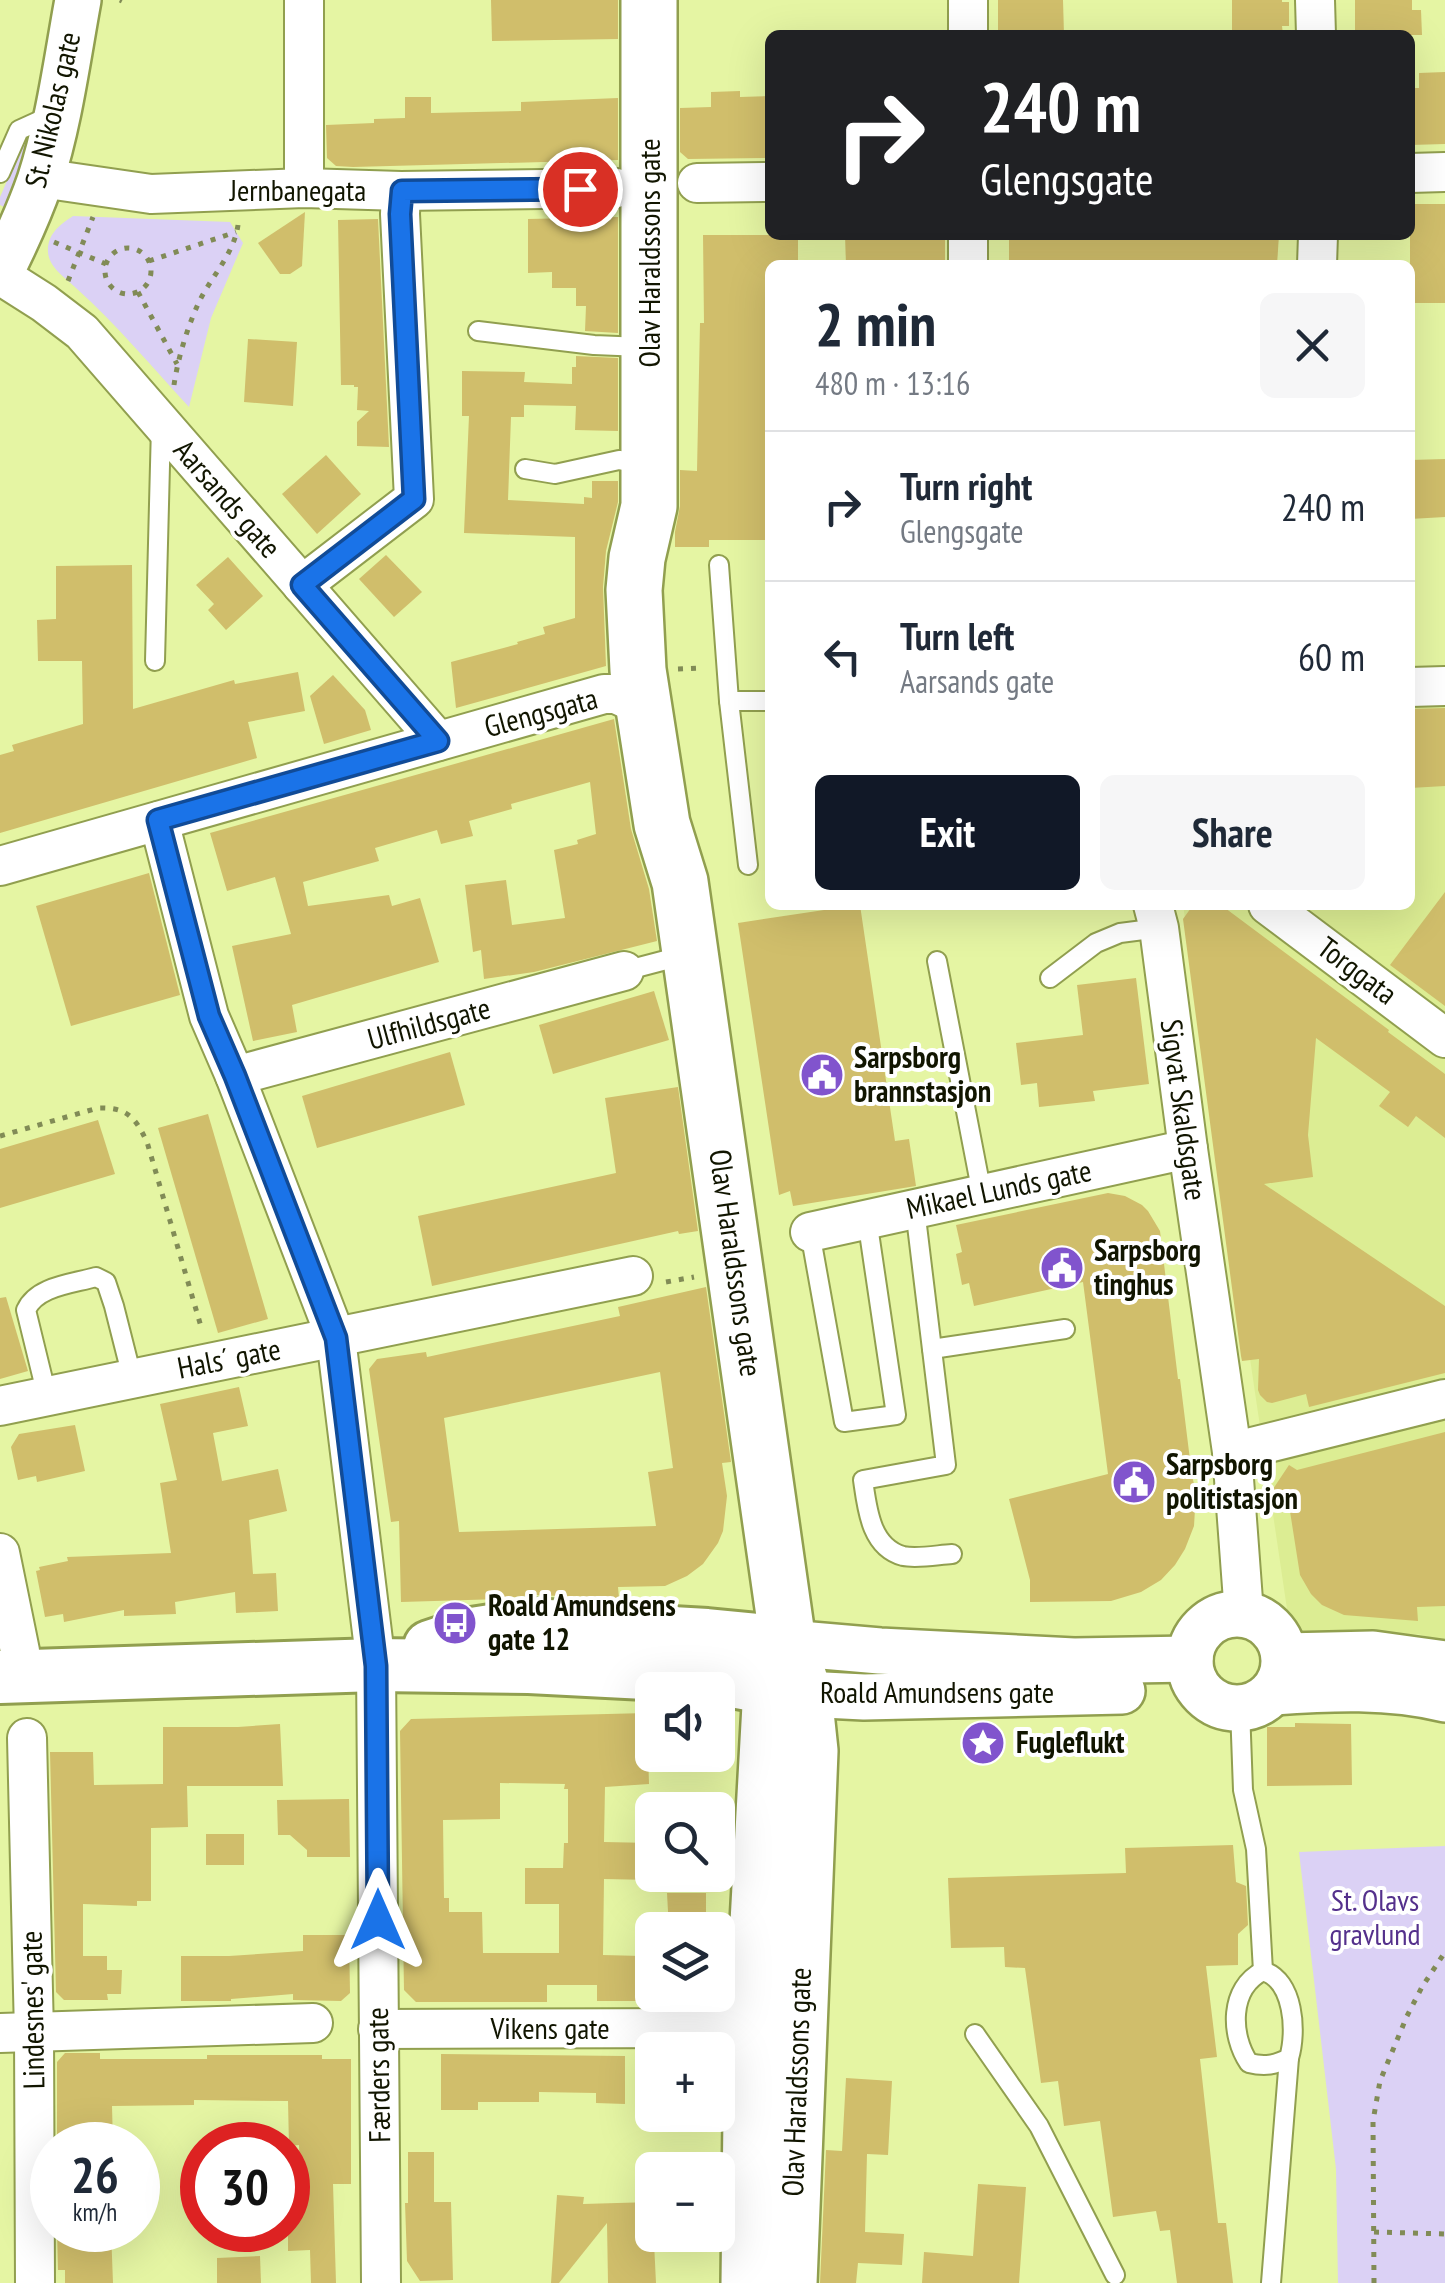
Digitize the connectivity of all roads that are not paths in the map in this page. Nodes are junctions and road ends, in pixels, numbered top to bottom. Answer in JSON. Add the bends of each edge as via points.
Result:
{"nodes":[{"id":1,"x":78,"y":0,"type":"edge"},
{"id":2,"x":304,"y":0,"type":"edge"},
{"id":3,"x":650,"y":0,"type":"edge"},
{"id":4,"x":968,"y":0,"type":"edge"},
{"id":5,"x":1314,"y":0,"type":"edge"},
{"id":6,"x":968,"y":30,"type":"edge"},
{"id":7,"x":1316,"y":30,"type":"edge"},
{"id":8,"x":1445,"y":172,"type":"edge"},
{"id":9,"x":1415,"y":173,"type":"edge"},
{"id":10,"x":20,"y":176,"type":"edge"},
{"id":11,"x":765,"y":182,"type":"edge"},
{"id":12,"x":697,"y":183,"type":"dead end"},
{"id":13,"x":304,"y":188,"type":"junction"},
{"id":14,"x":616,"y":188,"type":"dead end"},
{"id":15,"x":402,"y":191,"type":"junction"},
{"id":16,"x":0,"y":274,"type":"edge"},
{"id":17,"x":478,"y":331,"type":"dead end"},
{"id":18,"x":650,"y":347,"type":"junction"},
{"id":19,"x":167,"y":411,"type":"junction"},
{"id":20,"x":525,"y":469,"type":"dead end"},
{"id":21,"x":649,"y":486,"type":"junction"},
{"id":22,"x":719,"y":564,"type":"dead end"},
{"id":23,"x":302,"y":585,"type":"junction"},
{"id":24,"x":154,"y":661,"type":"dead end"},
{"id":25,"x":1445,"y":686,"type":"edge"},
{"id":26,"x":1415,"y":687,"type":"edge"},
{"id":27,"x":629,"y":700,"type":"junction"},
{"id":28,"x":729,"y":700,"type":"junction"},
{"id":29,"x":765,"y":701,"type":"edge"},
{"id":30,"x":438,"y":741,"type":"junction"},
{"id":31,"x":158,"y":820,"type":"junction"},
{"id":32,"x":748,"y":865,"type":"dead end"},
{"id":33,"x":0,"y":866,"type":"edge"},
{"id":34,"x":680,"y":882,"type":"junction"},
{"id":35,"x":1275,"y":910,"type":"edge"},
{"id":36,"x":1156,"y":916,"type":"edge"},
{"id":37,"x":691,"y":953,"type":"junction"},
{"id":38,"x":936,"y":960,"type":"dead end"},
{"id":39,"x":624,"y":971,"type":"joint"},
{"id":40,"x":1050,"y":978,"type":"dead end"},
{"id":41,"x":1445,"y":1038,"type":"edge"},
{"id":42,"x":235,"y":1076,"type":"junction"},
{"id":43,"x":1188,"y":1149,"type":"junction"},
{"id":44,"x":982,"y":1194,"type":"junction"},
{"id":45,"x":916,"y":1208,"type":"junction"},
{"id":46,"x":866,"y":1219,"type":"junction"},
{"id":47,"x":810,"y":1232,"type":"joint"},
{"id":48,"x":634,"y":1276,"type":"dead end"},
{"id":49,"x":1065,"y":1330,"type":"dead end"},
{"id":50,"x":336,"y":1338,"type":"junction"},
{"id":51,"x":932,"y":1349,"type":"junction"},
{"id":52,"x":132,"y":1377,"type":"junction"},
{"id":53,"x":47,"y":1396,"type":"junction"},
{"id":54,"x":1445,"y":1400,"type":"edge"},
{"id":55,"x":0,"y":1406,"type":"edge"},
{"id":56,"x":1232,"y":1452,"type":"junction"},
{"id":57,"x":0,"y":1553,"type":"edge"},
{"id":58,"x":952,"y":1554,"type":"dead end"},
{"id":59,"x":1244,"y":1614,"type":"junction"},
{"id":60,"x":1445,"y":1664,"type":"edge"},
{"id":61,"x":376,"y":1666,"type":"junction"},
{"id":62,"x":1194,"y":1674,"type":"junction"},
{"id":63,"x":788,"y":1675,"type":"junction"},
{"id":64,"x":11,"y":1677,"type":"edge"},
{"id":65,"x":1266,"y":1686,"type":"junction"},
{"id":66,"x":1445,"y":1699,"type":"edge"},
{"id":67,"x":27,"y":1738,"type":"dead end"},
{"id":68,"x":1263,"y":1971,"type":"junction"},
{"id":69,"x":313,"y":2023,"type":"dead end"},
{"id":70,"x":722,"y":2028,"type":"dead end"},
{"id":71,"x":378,"y":2029,"type":"junction"},
{"id":72,"x":17,"y":2033,"type":"edge"},
{"id":73,"x":975,"y":2034,"type":"dead end"},
{"id":74,"x":1289,"y":2058,"type":"junction"},
{"id":75,"x":1115,"y":2276,"type":"dead end"},
{"id":76,"x":35,"y":2283,"type":"edge"},
{"id":77,"x":381,"y":2283,"type":"edge"},
{"id":78,"x":749,"y":2283,"type":"edge"},
{"id":79,"x":789,"y":2283,"type":"edge"},
{"id":80,"x":1271,"y":2283,"type":"edge"}],
"edges":[{"from":1,"to":10,"type":"street","name":"St. Nikolas gate","via":[[57,112]]},
{"from":2,"to":13,"type":"street"},
{"from":3,"to":18,"type":"main road","name":"Olav Haraldssons gate"},
{"from":4,"to":6,"type":"street"},
{"from":5,"to":7,"type":"street"},
{"from":8,"to":9,"type":"street"},
{"from":10,"to":13,"type":"street","name":"Jernbanegata","via":[[151,194]]},
{"from":10,"to":16,"type":"street","name":"St. Nikolas gate","via":[[22,228]]},
{"from":11,"to":12,"type":"street"},
{"from":13,"to":15,"type":"street","name":"Jernbanegata"},
{"from":14,"to":15,"type":"street","name":"Jernbanegata"},
{"from":15,"to":23,"type":"street","via":[[414,499]]},
{"from":16,"to":19,"type":"street","name":"Aarsands gate","via":[[82,332]]},
{"from":17,"to":18,"type":"lane"},
{"from":18,"to":21,"type":"main road","name":"Olav Haraldssons gate"},
{"from":19,"to":23,"type":"street","name":"Aarsands gate"},
{"from":19,"to":24,"type":"lane"},
{"from":20,"to":21,"type":"lane","via":[[556,474],[619,460]]},
{"from":21,"to":27,"type":"main road","name":"Olav Haraldssons gate","via":[[634,590],[638,670]]},
{"from":21,"to":34,"type":"main road","name":"Olav Haraldssons gate","via":[[663,556],[683,822]]},
{"from":22,"to":28,"type":"lane"},
{"from":23,"to":30,"type":"street","name":"Aarsands gate"},
{"from":25,"to":26,"type":"street"},
{"from":27,"to":30,"type":"street","name":"Glengsgata","via":[[604,694]]},
{"from":27,"to":34,"type":"main road","name":"Olav Haraldssons gate"},
{"from":28,"to":29,"type":"lane"},
{"from":28,"to":32,"type":"lane"},
{"from":30,"to":31,"type":"street","name":"Glengsgata"},
{"from":31,"to":33,"type":"street","name":"Glengsgata"},
{"from":31,"to":42,"type":"street","name":"Færders gate","via":[[209,1016]]},
{"from":34,"to":37,"type":"main road","name":"Olav Haraldssons gate"},
{"from":35,"to":41,"type":"street","name":"Torggata"},
{"from":36,"to":40,"type":"lane","via":[[1096,943]]},
{"from":36,"to":43,"type":"street","name":"Sigvat Skaldsgate"},
{"from":37,"to":39,"type":"lane"},
{"from":37,"to":63,"type":"main road","name":"Olav Haraldssons gate"},
{"from":38,"to":44,"type":"lane"},
{"from":39,"to":42,"type":"street","name":"Ulfhildsgate"},
{"from":42,"to":50,"type":"street","name":"Færders gate"},
{"from":43,"to":44,"type":"street","name":"Mikael Lunds gate"},
{"from":43,"to":56,"type":"street","name":"Sigvat Skaldsgate"},
{"from":44,"to":45,"type":"street","name":"Mikael Lunds gate"},
{"from":45,"to":46,"type":"street","name":"Mikael Lunds gate"},
{"from":45,"to":51,"type":"lane"},
{"from":46,"to":47,"type":"street","name":"Mikael Lunds gate"},
{"from":46,"to":47,"type":"lane","via":[[896,1415],[844,1422]]},
{"from":48,"to":50,"type":"street","name":"Hals´ gate"},
{"from":49,"to":51,"type":"lane"},
{"from":50,"to":52,"type":"street","name":"Hals´ gate"},
{"from":50,"to":61,"type":"street","name":"Færders gate"},
{"from":51,"to":58,"type":"lane","via":[[946,1465],[862,1480],[870,1524],[892,1550],[904,1556]]},
{"from":52,"to":53,"type":"street","name":"Hals´ gate"},
{"from":52,"to":53,"type":"lane","via":[[106,1282],[96,1277],[39,1293],[26,1310]]},
{"from":53,"to":55,"type":"street","name":"Hals´ gate"},
{"from":54,"to":56,"type":"street"},
{"from":56,"to":59,"type":"street","name":"Sigvat Skaldsgate"},
{"from":57,"to":64,"type":"street","via":[[20,1652]]},
{"from":59,"to":62,"type":"street","via":[[1206,1624],[1192,1646]]},
{"from":59,"to":65,"type":"street","via":[[1276,1633]]},
{"from":60,"to":65,"type":"street","via":[[1373,1654]]},
{"from":61,"to":63,"type":"main road","name":"Roald Amundsens gate","via":[[466,1635],[530,1624],[707,1635]]},
{"from":61,"to":64,"type":"main road","name":"Roald Amundsens gate"},
{"from":61,"to":71,"type":"street","name":"Færders gate"},
{"from":62,"to":63,"type":"street","name":"Roald Amundsens gate","via":[[880,1651]]},
{"from":62,"to":65,"type":"street","via":[[1216,1704]]},
{"from":63,"to":78,"type":"main road","name":"Olav Haraldssons gate","via":[[752,2031]]},
{"from":63,"to":79,"type":"main road","name":"Olav Haraldssons gate","via":[[810,1751]]},
{"from":65,"to":66,"type":"street"},
{"from":65,"to":68,"type":"lane","via":[[1243,1790],[1256,1848]]},
{"from":67,"to":72,"type":"street","name":"Lindesnes' gate"},
{"from":68,"to":74,"type":"lane","via":[[1280,1982],[1290,2006]]},
{"from":68,"to":74,"type":"lane","via":[[1238,1998],[1240,2050],[1249,2063],[1264,2066]]},
{"from":69,"to":72,"type":"street"},
{"from":70,"to":71,"type":"street","name":"Vikens gate"},
{"from":71,"to":77,"type":"street","name":"Færders gate"},
{"from":72,"to":76,"type":"street","name":"Lindesnes' gate"},
{"from":73,"to":75,"type":"lane","via":[[1040,2126]]},
{"from":74,"to":80,"type":"lane"}]}
